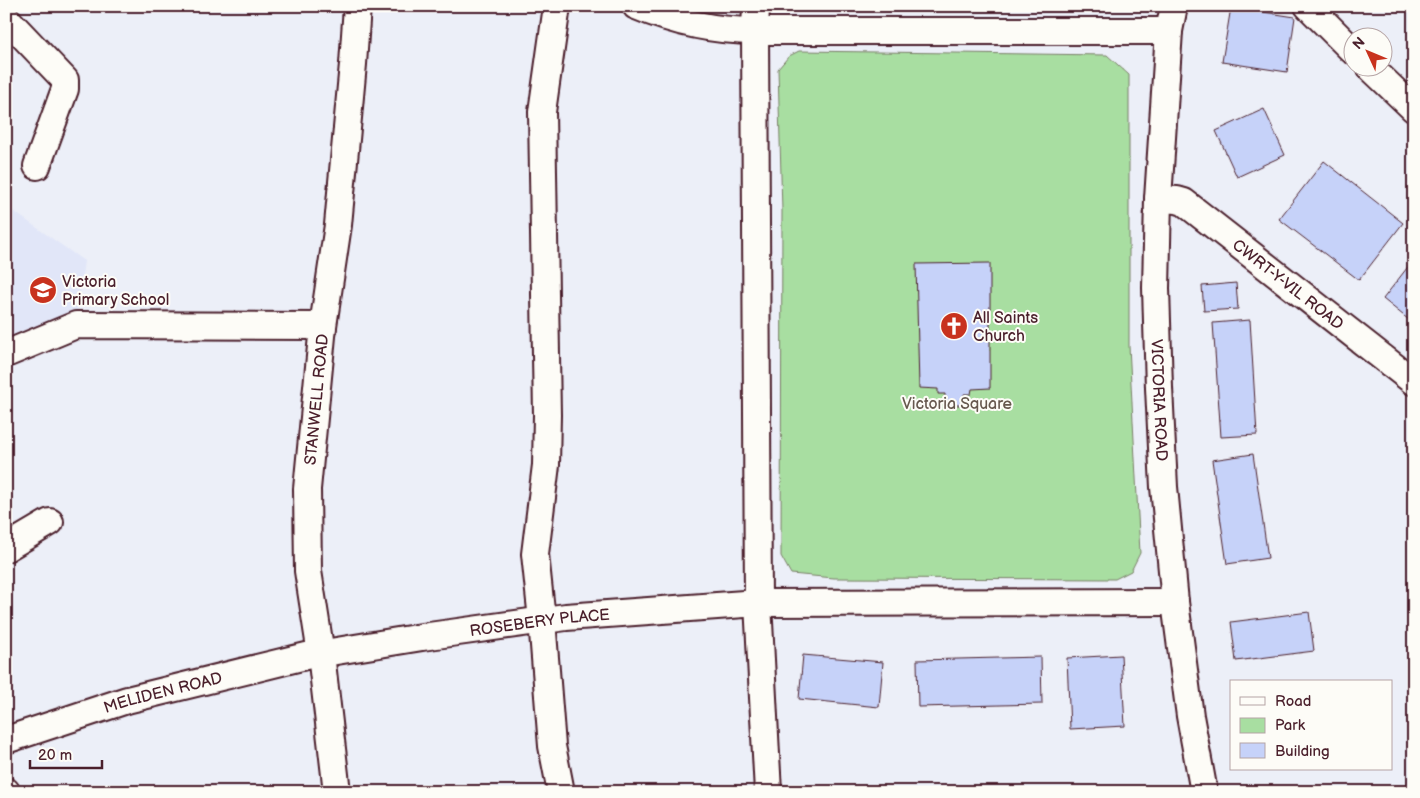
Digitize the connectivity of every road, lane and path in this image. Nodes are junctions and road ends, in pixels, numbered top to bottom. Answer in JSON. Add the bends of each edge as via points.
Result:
{"nodes":[{"id":1,"x":357,"y":6,"type":"edge"},
{"id":2,"x":557,"y":6,"type":"edge"},
{"id":3,"x":636,"y":6,"type":"edge"},
{"id":4,"x":1174,"y":6,"type":"edge"},
{"id":5,"x":1308,"y":6,"type":"edge"},
{"id":6,"x":6,"y":18,"type":"edge"},
{"id":7,"x":755,"y":19,"type":"edge"},
{"id":8,"x":1169,"y":31,"type":"junction"},
{"id":9,"x":1342,"y":40,"type":"edge"},
{"id":10,"x":1381,"y":78,"type":"edge"},
{"id":11,"x":1414,"y":109,"type":"edge"},
{"id":12,"x":37,"y":166,"type":"dead end"},
{"id":13,"x":1158,"y":199,"type":"junction"},
{"id":14,"x":323,"y":326,"type":"junction"},
{"id":15,"x":6,"y":354,"type":"edge"},
{"id":16,"x":1414,"y":382,"type":"edge"},
{"id":17,"x":50,"y":522,"type":"dead end"},
{"id":18,"x":6,"y":548,"type":"edge"},
{"id":19,"x":1175,"y":602,"type":"junction"},
{"id":20,"x":758,"y":603,"type":"junction"},
{"id":21,"x":542,"y":620,"type":"junction"},
{"id":22,"x":321,"y":654,"type":"junction"},
{"id":23,"x":6,"y":740,"type":"edge"},
{"id":24,"x":337,"y":792,"type":"edge"},
{"id":25,"x":561,"y":792,"type":"edge"},
{"id":26,"x":768,"y":792,"type":"edge"},
{"id":27,"x":1204,"y":792,"type":"edge"}],
"edges":[{"from":1,"to":14,"type":"street","name":"STANWELL ROAD","via":[[338,225]]},
{"from":2,"to":21,"type":"street","via":[[542,112],[547,415],[546,465],[535,554]]},
{"from":3,"to":7,"type":"street","via":[[703,27],[740,32]]},
{"from":4,"to":8,"type":"street","name":"VICTORIA ROAD"},
{"from":5,"to":9,"type":"street"},
{"from":6,"to":12,"type":"street","via":[[65,80],[65,89]]},
{"from":7,"to":8,"type":"street"},
{"from":7,"to":20,"type":"street"},
{"from":8,"to":13,"type":"street","name":"VICTORIA ROAD"},
{"from":10,"to":11,"type":"street"},
{"from":13,"to":16,"type":"street","name":"CWRT-Y-VIL ROAD","via":[[1184,202]]},
{"from":13,"to":19,"type":"street","name":"VICTORIA ROAD","via":[[1156,298],[1159,388]]},
{"from":14,"to":15,"type":"street","via":[[76,325]]},
{"from":14,"to":22,"type":"street","name":"STANWELL ROAD","via":[[307,488],[308,571]]},
{"from":17,"to":18,"type":"street"},
{"from":19,"to":20,"type":"street"},
{"from":19,"to":27,"type":"street","name":"VICTORIA ROAD"},
{"from":20,"to":21,"type":"street","name":"ROSEBERY PLACE"},
{"from":20,"to":26,"type":"street"},
{"from":21,"to":22,"type":"street","name":"ROSEBERY PLACE"},
{"from":21,"to":25,"type":"street","via":[[552,746]]},
{"from":22,"to":23,"type":"street","name":"MELIDEN ROAD","via":[[127,700]]},
{"from":22,"to":24,"type":"street","name":"STANWELL ROAD"}]}
